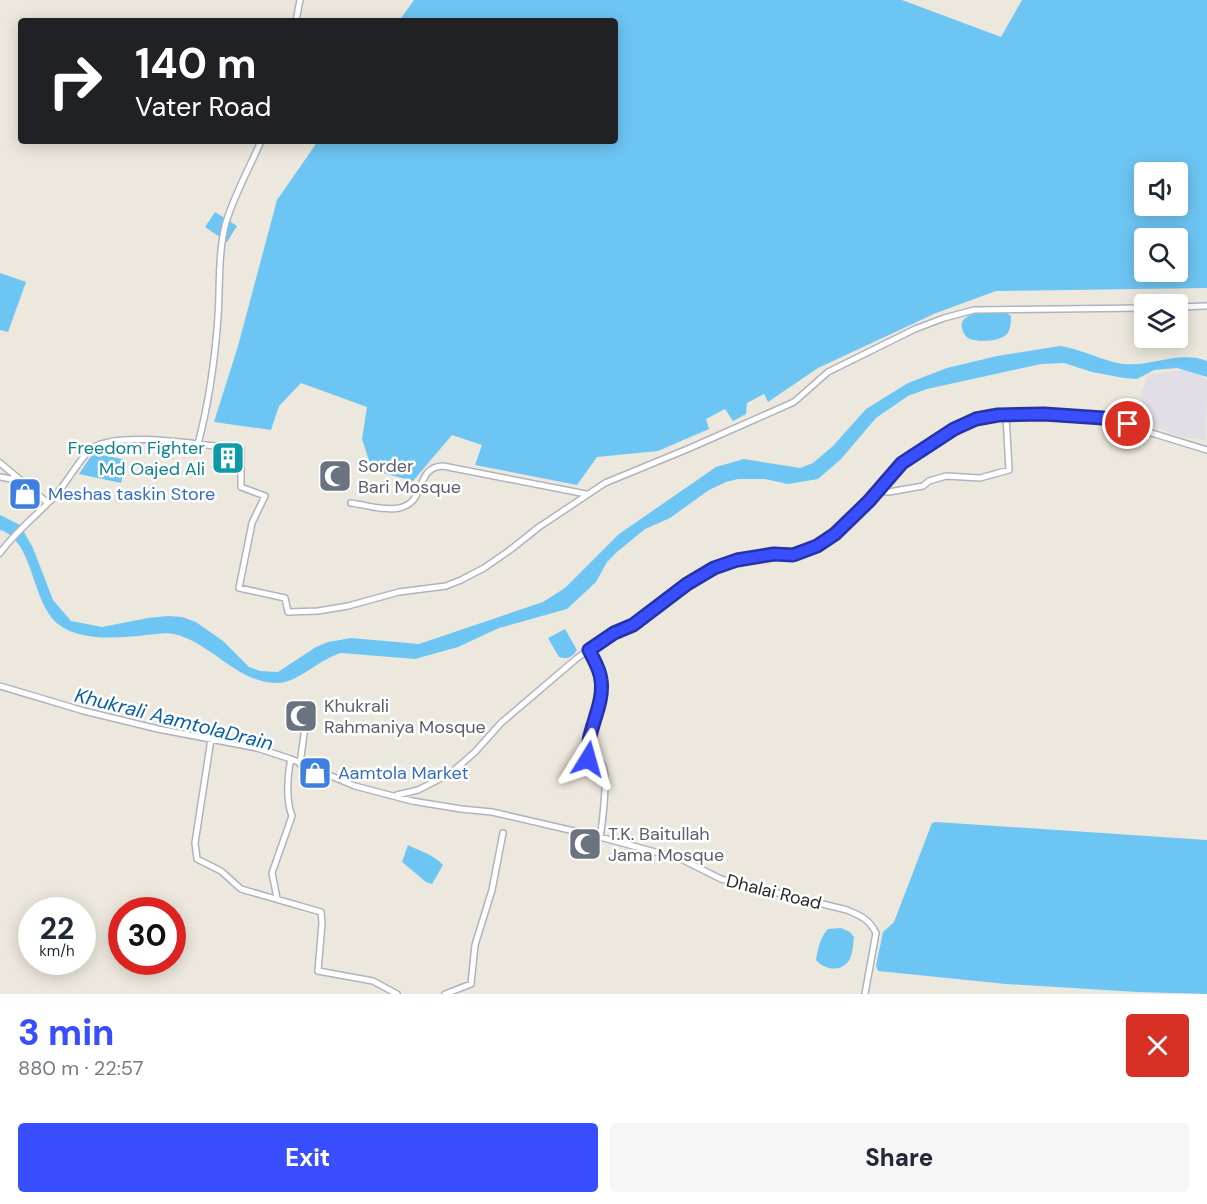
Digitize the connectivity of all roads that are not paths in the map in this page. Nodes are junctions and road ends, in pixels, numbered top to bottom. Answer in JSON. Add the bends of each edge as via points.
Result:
{"nodes":[{"id":1,"x":300,"y":0,"type":"edge"},
{"id":2,"x":297,"y":18,"type":"edge"},
{"id":3,"x":260,"y":144,"type":"edge"},
{"id":4,"x":1207,"y":306,"type":"edge"},
{"id":5,"x":1188,"y":307,"type":"edge"},
{"id":6,"x":1134,"y":308,"type":"edge"},
{"id":7,"x":1006,"y":414,"type":"junction"},
{"id":8,"x":198,"y":444,"type":"junction"},
{"id":9,"x":1207,"y":450,"type":"edge"},
{"id":10,"x":0,"y":463,"type":"edge"},
{"id":11,"x":0,"y":477,"type":"edge"},
{"id":12,"x":24,"y":481,"type":"junction"},
{"id":13,"x":877,"y":491,"type":"junction"},
{"id":14,"x":586,"y":494,"type":"junction"},
{"id":15,"x":48,"y":503,"type":"junction"},
{"id":16,"x":351,"y":503,"type":"dead end"},
{"id":17,"x":0,"y":553,"type":"edge"},
{"id":18,"x":589,"y":650,"type":"junction"},
{"id":19,"x":0,"y":686,"type":"edge"},
{"id":20,"x":307,"y":712,"type":"dead end"},
{"id":21,"x":211,"y":739,"type":"junction"},
{"id":22,"x":291,"y":759,"type":"junction"},
{"id":23,"x":300,"y":764,"type":"junction"},
{"id":24,"x":396,"y":796,"type":"junction"},
{"id":25,"x":503,"y":833,"type":"dead end"},
{"id":26,"x":600,"y":837,"type":"junction"},
{"id":27,"x":278,"y":898,"type":"junction"},
{"id":28,"x":397,"y":994,"type":"edge"},
{"id":29,"x":445,"y":994,"type":"edge"},
{"id":30,"x":865,"y":994,"type":"edge"}],
"edges":[{"from":1,"to":2,"type":"street"},
{"from":3,"to":8,"type":"street","via":[[225,227],[214,364]]},
{"from":4,"to":5,"type":"street"},
{"from":6,"to":14,"type":"street","via":[[974,310],[944,318],[828,372],[794,402]]},
{"from":7,"to":9,"type":"street","via":[[1103,418]]},
{"from":7,"to":13,"type":"street","via":[[976,419],[937,438],[902,463]]},
{"from":7,"to":13,"type":"street","via":[[1009,470],[980,478],[946,476],[923,486]]},
{"from":8,"to":14,"type":"street","via":[[241,450],[241,487],[265,496],[252,523],[239,588],[285,598],[288,612],[328,609],[399,592],[446,586],[484,568]]},
{"from":8,"to":15,"type":"street","via":[[154,439],[109,442],[91,449]]},
{"from":10,"to":12,"type":"street"},
{"from":11,"to":12,"type":"street"},
{"from":12,"to":15,"type":"street"},
{"from":13,"to":18,"type":"street","via":[[835,534],[817,546],[793,555],[737,560],[714,568],[633,625]]},
{"from":14,"to":16,"type":"street","via":[[434,466],[412,502],[400,508]]},
{"from":15,"to":17,"type":"street"},
{"from":18,"to":24,"type":"street","via":[[501,723],[451,773]]},
{"from":18,"to":26,"type":"street","via":[[602,682],[587,749],[588,759],[604,767]]},
{"from":19,"to":21,"type":"street","name":"Dhalai Road","via":[[84,711]]},
{"from":20,"to":23,"type":"street"},
{"from":21,"to":22,"type":"street","name":"Dhalai Road"},
{"from":21,"to":27,"type":"street","via":[[194,848],[197,859],[221,871],[241,889]]},
{"from":22,"to":23,"type":"street","name":"Dhalai Road"},
{"from":22,"to":27,"type":"street","via":[[288,806],[292,816],[272,873]]},
{"from":23,"to":24,"type":"street","name":"Dhalai Road","via":[[355,786]]},
{"from":24,"to":26,"type":"street","name":"Dhalai Road","via":[[492,812]]},
{"from":25,"to":29,"type":"street","via":[[492,890],[475,945],[471,984]]},
{"from":26,"to":30,"type":"street","name":"Dhalai Road","via":[[681,860],[729,881],[864,917],[876,933]]},
{"from":27,"to":28,"type":"street","via":[[321,912],[318,971],[373,981]]}]}
